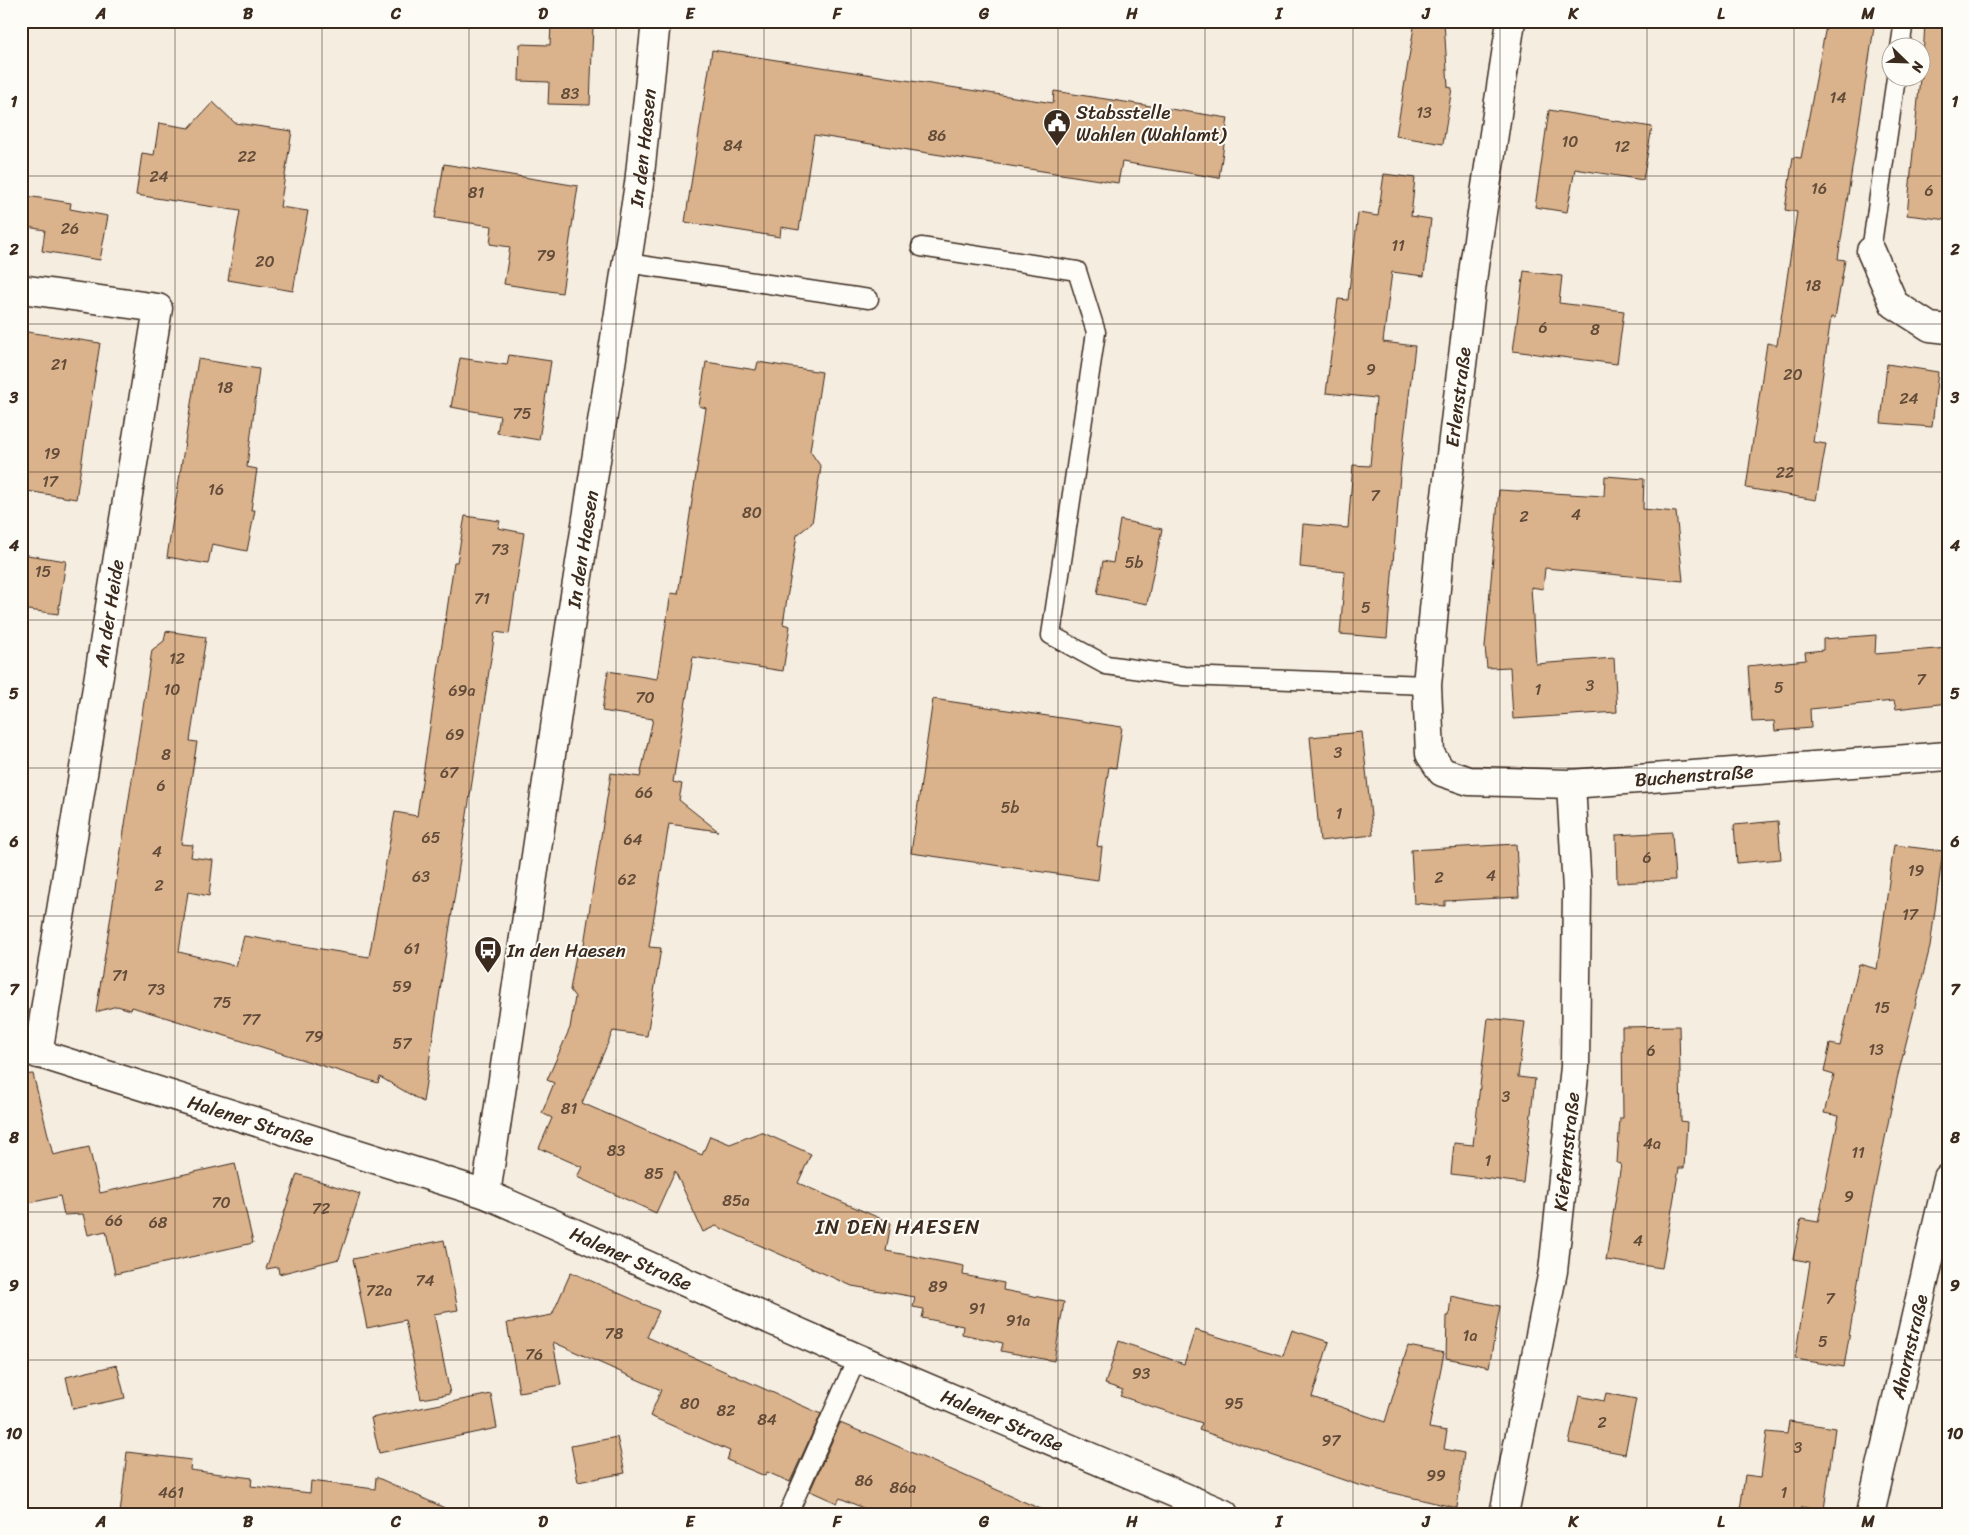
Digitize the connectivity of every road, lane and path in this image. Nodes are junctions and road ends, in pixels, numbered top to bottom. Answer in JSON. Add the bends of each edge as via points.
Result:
{"nodes":[{"id":1,"x":656,"y":21,"type":"edge"},
{"id":2,"x":1511,"y":21,"type":"edge"},
{"id":3,"x":1904,"y":21,"type":"edge"},
{"id":4,"x":1901,"y":38,"type":"edge"},
{"id":5,"x":1895,"y":88,"type":"edge"},
{"id":6,"x":921,"y":247,"type":"dead end"},
{"id":7,"x":1871,"y":251,"type":"joint"},
{"id":8,"x":627,"y":263,"type":"junction"},
{"id":9,"x":21,"y":288,"type":"edge"},
{"id":10,"x":869,"y":299,"type":"dead end"},
{"id":11,"x":1948,"y":329,"type":"edge"},
{"id":12,"x":1427,"y":685,"type":"junction"},
{"id":13,"x":1948,"y":756,"type":"edge"},
{"id":14,"x":1442,"y":772,"type":"joint"},
{"id":15,"x":1571,"y":784,"type":"junction"},
{"id":16,"x":30,"y":1051,"type":"edge"},
{"id":17,"x":1948,"y":1178,"type":"edge"},
{"id":18,"x":486,"y":1194,"type":"junction"},
{"id":19,"x":857,"y":1358,"type":"junction"},
{"id":20,"x":788,"y":1514,"type":"edge"},
{"id":21,"x":1224,"y":1514,"type":"edge"},
{"id":22,"x":1504,"y":1514,"type":"edge"},
{"id":23,"x":1870,"y":1514,"type":"edge"}],
"edges":[{"from":1,"to":8,"type":"street","name":"In den Haesen","via":[[639,184]]},
{"from":2,"to":12,"type":"street","name":"Erlenstraße","via":[[1473,275],[1440,545]]},
{"from":3,"to":4,"type":"lane"},
{"from":5,"to":7,"type":"lane"},
{"from":6,"to":12,"type":"lane","via":[[1077,272],[1096,332],[1051,635],[1106,665],[1184,676]]},
{"from":7,"to":11,"type":"street","via":[[1894,304],[1930,328]]},
{"from":8,"to":10,"type":"lane"},
{"from":8,"to":18,"type":"street","name":"In den Haesen","via":[[564,662]]},
{"from":9,"to":16,"type":"street","name":"An der Heide","via":[[158,308]]},
{"from":12,"to":14,"type":"street","name":"Erlenstraße","via":[[1430,754]]},
{"from":13,"to":15,"type":"street","name":"Buchenstraße"},
{"from":14,"to":15,"type":"street","name":"Buchenstraße","via":[[1469,782]]},
{"from":15,"to":22,"type":"street","name":"Kiefernstraße","via":[[1576,890],[1575,1066],[1552,1272]]},
{"from":16,"to":18,"type":"street","name":"Halener Straße"},
{"from":17,"to":23,"type":"street","name":"Ahornstraße"},
{"from":18,"to":19,"type":"street","name":"Halener Straße"},
{"from":19,"to":20,"type":"lane"},
{"from":19,"to":21,"type":"street","name":"Halener Straße"}]}
